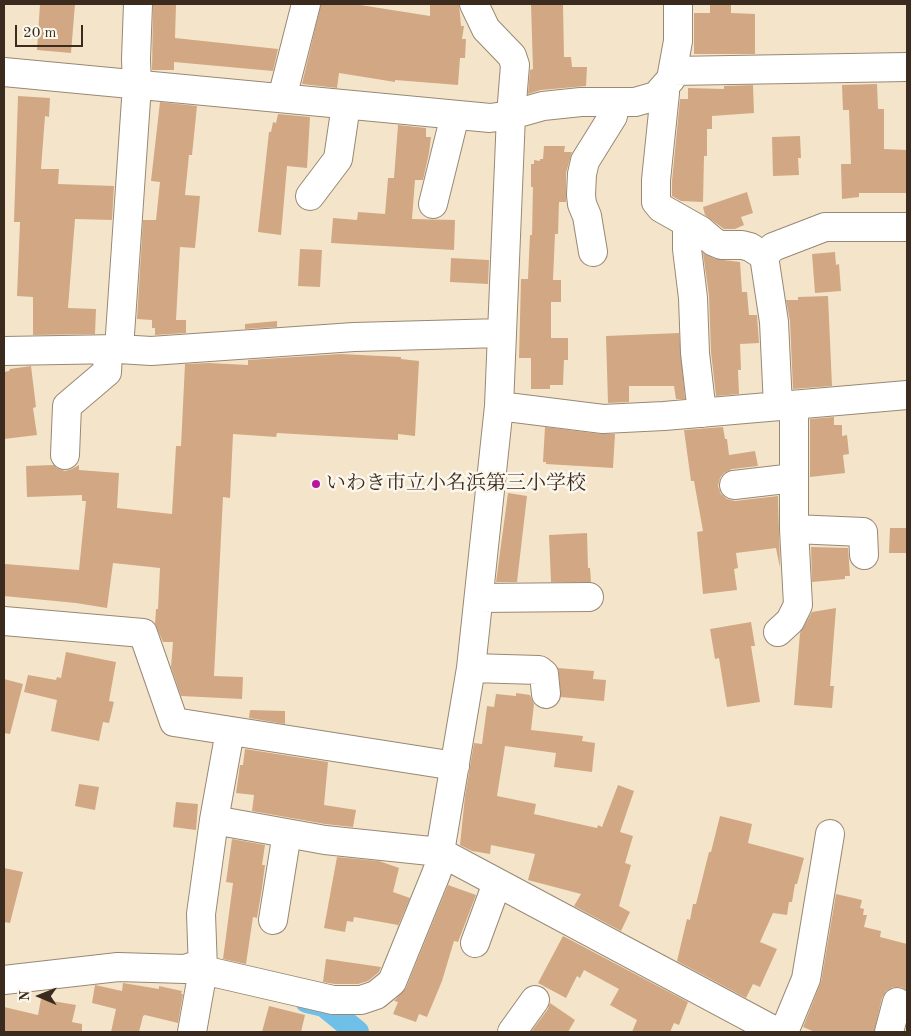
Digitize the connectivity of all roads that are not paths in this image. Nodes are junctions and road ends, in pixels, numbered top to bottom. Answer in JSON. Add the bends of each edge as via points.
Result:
{"nodes":[{"id":1,"x":138,"y":4,"type":"edge"},
{"id":2,"x":306,"y":4,"type":"edge"},
{"id":3,"x":474,"y":4,"type":"edge"},
{"id":4,"x":678,"y":4,"type":"edge"},
{"id":5,"x":907,"y":67,"type":"edge"},
{"id":6,"x":4,"y":72,"type":"edge"},
{"id":7,"x":668,"y":79,"type":"junction"},
{"id":8,"x":137,"y":85,"type":"junction"},
{"id":9,"x":282,"y":98,"type":"junction"},
{"id":10,"x":615,"y":102,"type":"junction"},
{"id":11,"x":346,"y":104,"type":"junction"},
{"id":12,"x":455,"y":115,"type":"junction"},
{"id":13,"x":511,"y":115,"type":"junction"},
{"id":14,"x":310,"y":196,"type":"dead end"},
{"id":15,"x":433,"y":204,"type":"dead end"},
{"id":16,"x":687,"y":224,"type":"junction"},
{"id":17,"x":907,"y":227,"type":"edge"},
{"id":18,"x":593,"y":252,"type":"dead end"},
{"id":19,"x":764,"y":256,"type":"junction"},
{"id":20,"x":502,"y":333,"type":"junction"},
{"id":21,"x":114,"y":350,"type":"junction"},
{"id":22,"x":4,"y":351,"type":"edge"},
{"id":23,"x":907,"y":395,"type":"edge"},
{"id":24,"x":499,"y":406,"type":"junction"},
{"id":25,"x":786,"y":406,"type":"junction"},
{"id":26,"x":702,"y":413,"type":"junction"},
{"id":27,"x":65,"y":455,"type":"dead end"},
{"id":28,"x":794,"y":478,"type":"junction"},
{"id":29,"x":734,"y":485,"type":"dead end"},
{"id":30,"x":794,"y":528,"type":"junction"},
{"id":31,"x":864,"y":555,"type":"dead end"},
{"id":32,"x":589,"y":597,"type":"dead end"},
{"id":33,"x":479,"y":598,"type":"junction"},
{"id":34,"x":4,"y":621,"type":"edge"},
{"id":35,"x":778,"y":632,"type":"dead end"},
{"id":36,"x":471,"y":668,"type":"junction"},
{"id":37,"x":546,"y":694,"type":"dead end"},
{"id":38,"x":230,"y":730,"type":"junction"},
{"id":39,"x":454,"y":766,"type":"junction"},
{"id":40,"x":214,"y":820,"type":"junction"},
{"id":41,"x":287,"y":833,"type":"junction"},
{"id":42,"x":830,"y":834,"type":"dead end"},
{"id":43,"x":442,"y":853,"type":"junction"},
{"id":44,"x":497,"y":883,"type":"junction"},
{"id":45,"x":273,"y":920,"type":"dead end"},
{"id":46,"x":475,"y":943,"type":"dead end"},
{"id":47,"x":203,"y":966,"type":"junction"},
{"id":48,"x":4,"y":980,"type":"edge"},
{"id":49,"x":535,"y":1000,"type":"dead end"},
{"id":50,"x":897,"y":1002,"type":"dead end"},
{"id":51,"x":772,"y":1031,"type":"edge"},
{"id":52,"x":192,"y":1032,"type":"edge"},
{"id":53,"x":512,"y":1032,"type":"edge"},
{"id":54,"x":889,"y":1032,"type":"edge"}],
"edges":[{"from":1,"to":8,"type":"street"},
{"from":2,"to":9,"type":"street"},
{"from":3,"to":13,"type":"street","via":[[486,29],[512,56],[515,65]]},
{"from":4,"to":7,"type":"street","via":[[678,41]]},
{"from":5,"to":7,"type":"street"},
{"from":6,"to":8,"type":"street"},
{"from":7,"to":10,"type":"street","via":[[656,96],[635,102]]},
{"from":7,"to":16,"type":"street","via":[[656,202]]},
{"from":8,"to":9,"type":"street"},
{"from":8,"to":21,"type":"street"},
{"from":9,"to":11,"type":"street"},
{"from":10,"to":13,"type":"street","via":[[543,106]]},
{"from":10,"to":18,"type":"street","via":[[613,116],[585,161],[582,174],[582,204]]},
{"from":11,"to":12,"type":"street"},
{"from":11,"to":14,"type":"street","via":[[338,159]]},
{"from":12,"to":13,"type":"street","via":[[490,118]]},
{"from":12,"to":15,"type":"street"},
{"from":13,"to":20,"type":"street"},
{"from":16,"to":19,"type":"street","via":[[714,242],[750,247]]},
{"from":16,"to":26,"type":"street"},
{"from":17,"to":19,"type":"street","via":[[825,227],[773,247]]},
{"from":19,"to":25,"type":"street"},
{"from":20,"to":21,"type":"street","via":[[354,337],[151,351]]},
{"from":20,"to":24,"type":"street"},
{"from":21,"to":22,"type":"street"},
{"from":21,"to":27,"type":"street","via":[[107,372],[67,406]]},
{"from":23,"to":25,"type":"street"},
{"from":24,"to":26,"type":"street","via":[[603,419]]},
{"from":24,"to":33,"type":"street"},
{"from":25,"to":26,"type":"street"},
{"from":25,"to":28,"type":"street"},
{"from":28,"to":29,"type":"street"},
{"from":28,"to":30,"type":"street"},
{"from":30,"to":31,"type":"street","via":[[863,532]]},
{"from":30,"to":35,"type":"street","via":[[798,606],[790,621]]},
{"from":32,"to":33,"type":"street"},
{"from":33,"to":36,"type":"street"},
{"from":34,"to":38,"type":"street","via":[[143,633],[174,722]]},
{"from":36,"to":37,"type":"street","via":[[539,670],[544,674]]},
{"from":36,"to":39,"type":"street"},
{"from":38,"to":39,"type":"street"},
{"from":38,"to":40,"type":"street"},
{"from":39,"to":43,"type":"street"},
{"from":40,"to":41,"type":"street"},
{"from":40,"to":47,"type":"street","via":[[201,914]]},
{"from":41,"to":43,"type":"street"},
{"from":41,"to":45,"type":"street"},
{"from":42,"to":51,"type":"street","via":[[806,979]]},
{"from":43,"to":44,"type":"street"},
{"from":43,"to":47,"type":"street","via":[[392,982],[376,996],[361,1000],[334,1000]]},
{"from":44,"to":46,"type":"street"},
{"from":44,"to":51,"type":"street"},
{"from":47,"to":48,"type":"street","via":[[118,967]]},
{"from":47,"to":52,"type":"street"},
{"from":49,"to":53,"type":"street"},
{"from":50,"to":54,"type":"street"}]}
